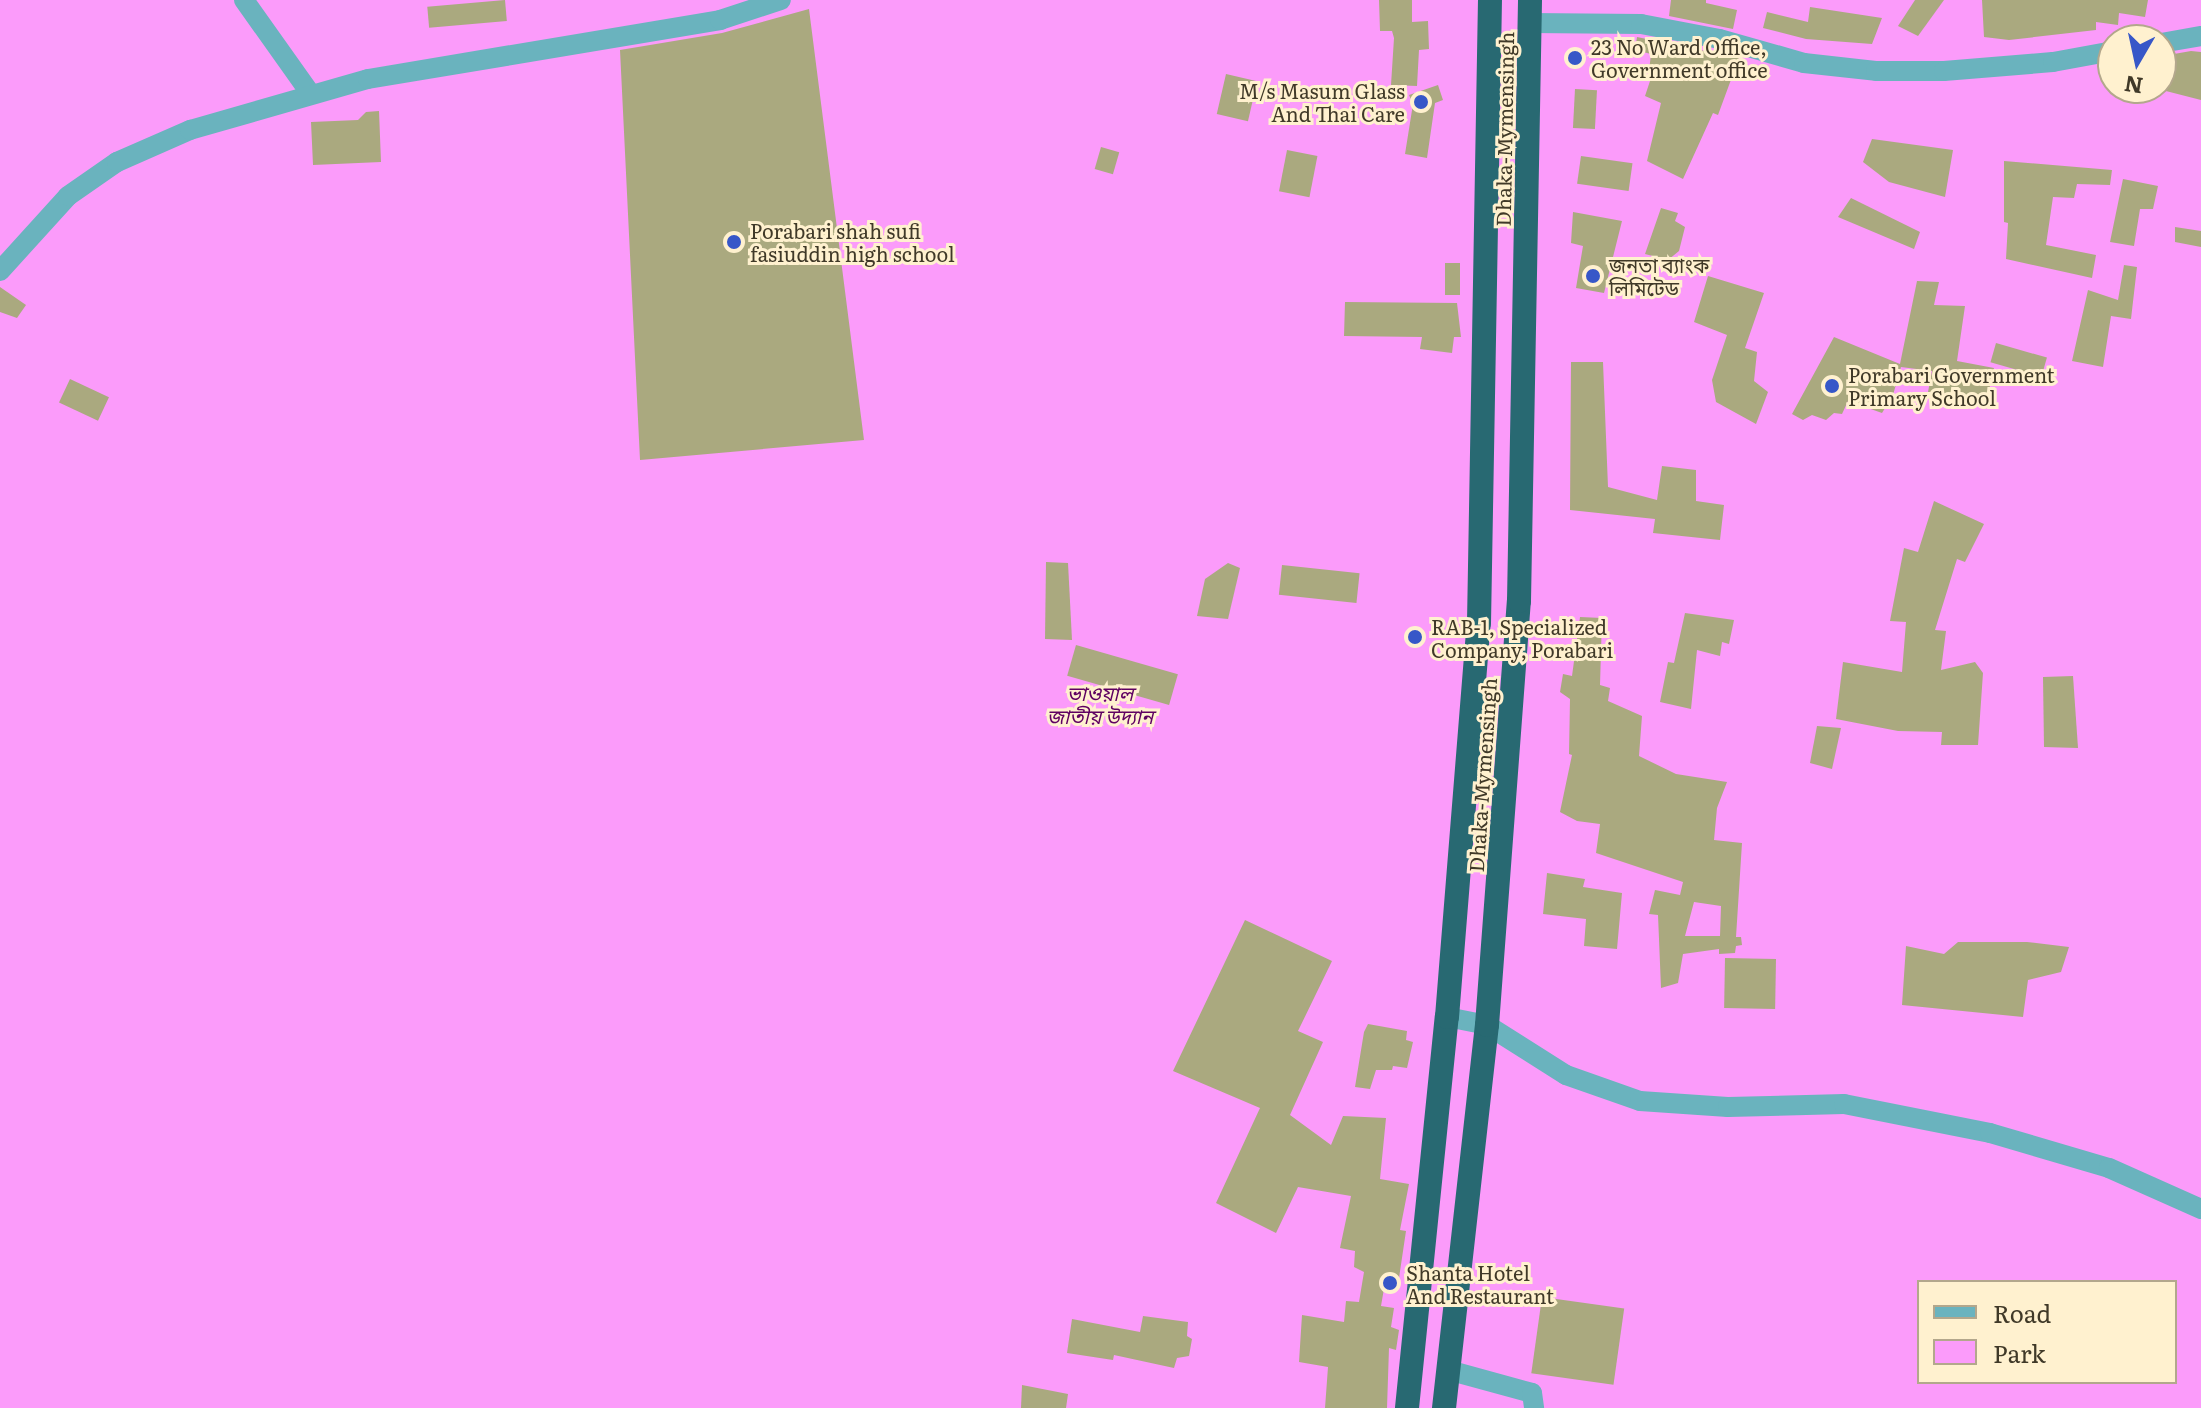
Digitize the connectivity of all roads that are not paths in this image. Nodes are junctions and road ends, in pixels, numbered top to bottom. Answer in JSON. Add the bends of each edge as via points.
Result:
{"nodes":[{"id":1,"x":244,"y":0,"type":"edge"},
{"id":2,"x":781,"y":0,"type":"edge"},
{"id":3,"x":1490,"y":0,"type":"edge"},
{"id":4,"x":1530,"y":11,"type":"edge"},
{"id":5,"x":2201,"y":36,"type":"edge"},
{"id":6,"x":2177,"y":40,"type":"edge"},
{"id":7,"x":2097,"y":54,"type":"edge"},
{"id":8,"x":310,"y":93,"type":"junction"},
{"id":9,"x":0,"y":271,"type":"edge"},
{"id":10,"x":1447,"y":1017,"type":"junction"},
{"id":11,"x":1487,"y":1025,"type":"junction"},
{"id":12,"x":2201,"y":1209,"type":"edge"},
{"id":13,"x":1448,"y":1370,"type":"junction"},
{"id":14,"x":1407,"y":1408,"type":"edge"},
{"id":15,"x":1444,"y":1408,"type":"edge"},
{"id":16,"x":1534,"y":1408,"type":"edge"}],
"edges":[{"from":1,"to":8,"type":"street"},
{"from":2,"to":8,"type":"street","via":[[720,20],[431,67]]},
{"from":3,"to":10,"type":"highway","name":"Dhaka-Mymensingh","via":[[1479,623]]},
{"from":4,"to":7,"type":"street","via":[[1641,24],[1804,63],[1888,72],[2053,62]]},
{"from":4,"to":11,"type":"highway","name":"Dhaka-Mymensingh","via":[[1519,601]]},
{"from":5,"to":6,"type":"street"},
{"from":8,"to":9,"type":"street","via":[[190,130],[117,162],[68,196]]},
{"from":10,"to":11,"type":"street"},
{"from":10,"to":14,"type":"highway","name":"Dhaka-Mymensingh"},
{"from":11,"to":12,"type":"street","via":[[1566,1075],[1640,1101],[1859,1106],[2020,1141],[2109,1168]]},
{"from":11,"to":13,"type":"highway","name":"Dhaka-Mymensingh"},
{"from":13,"to":15,"type":"highway","name":"Dhaka-Mymensingh"},
{"from":13,"to":16,"type":"street","via":[[1532,1393]]}]}
